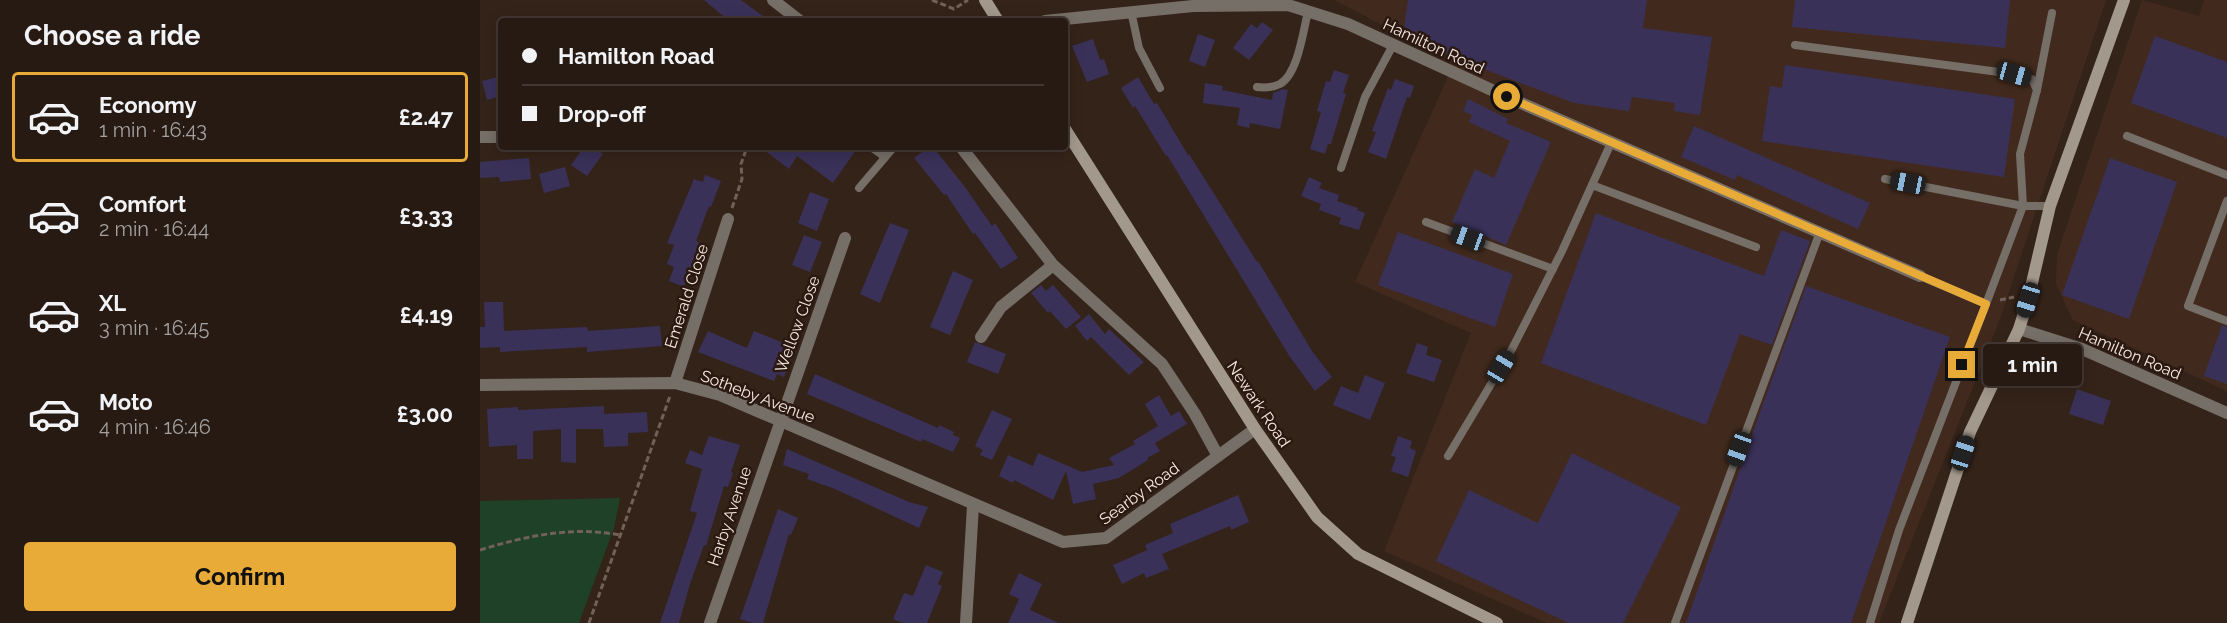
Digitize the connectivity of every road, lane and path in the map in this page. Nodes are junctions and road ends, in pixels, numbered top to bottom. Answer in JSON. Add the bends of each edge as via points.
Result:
{"nodes":[{"id":1,"x":773,"y":0,"type":"edge"},
{"id":2,"x":932,"y":0,"type":"edge"},
{"id":3,"x":968,"y":0,"type":"edge"},
{"id":4,"x":985,"y":0,"type":"edge"},
{"id":5,"x":2124,"y":0,"type":"edge"},
{"id":6,"x":1131,"y":12,"type":"junction"},
{"id":7,"x":1308,"y":12,"type":"junction"},
{"id":8,"x":2052,"y":13,"type":"dead end"},
{"id":9,"x":796,"y":18,"type":"edge"},
{"id":10,"x":996,"y":18,"type":"edge"},
{"id":11,"x":1068,"y":19,"type":"edge"},
{"id":12,"x":1393,"y":45,"type":"junction"},
{"id":13,"x":1795,"y":45,"type":"dead end"},
{"id":14,"x":1257,"y":87,"type":"dead end"},
{"id":15,"x":1160,"y":88,"type":"dead end"},
{"id":16,"x":2037,"y":90,"type":"junction"},
{"id":17,"x":1068,"y":134,"type":"edge"},
{"id":18,"x":498,"y":136,"type":"edge"},
{"id":19,"x":2127,"y":136,"type":"dead end"},
{"id":20,"x":480,"y":137,"type":"edge"},
{"id":21,"x":1611,"y":142,"type":"junction"},
{"id":22,"x":746,"y":150,"type":"edge"},
{"id":23,"x":875,"y":150,"type":"edge"},
{"id":24,"x":891,"y":150,"type":"edge"},
{"id":25,"x":963,"y":150,"type":"edge"},
{"id":26,"x":885,"y":157,"type":"junction"},
{"id":27,"x":1341,"y":168,"type":"dead end"},
{"id":28,"x":2227,"y":175,"type":"edge"},
{"id":29,"x":1885,"y":179,"type":"dead end"},
{"id":30,"x":1592,"y":185,"type":"junction"},
{"id":31,"x":859,"y":188,"type":"dead end"},
{"id":32,"x":2227,"y":201,"type":"edge"},
{"id":33,"x":2023,"y":206,"type":"junction"},
{"id":34,"x":2050,"y":206,"type":"junction"},
{"id":35,"x":728,"y":219,"type":"joint"},
{"id":36,"x":1425,"y":222,"type":"dead end"},
{"id":37,"x":1820,"y":232,"type":"junction"},
{"id":38,"x":845,"y":238,"type":"dead end"},
{"id":39,"x":1756,"y":247,"type":"dead end"},
{"id":40,"x":1053,"y":265,"type":"junction"},
{"id":41,"x":1553,"y":269,"type":"junction"},
{"id":42,"x":1920,"y":276,"type":"joint"},
{"id":43,"x":2028,"y":300,"type":"junction"},
{"id":44,"x":1986,"y":304,"type":"junction"},
{"id":45,"x":2227,"y":321,"type":"edge"},
{"id":46,"x":2019,"y":329,"type":"junction"},
{"id":47,"x":981,"y":337,"type":"dead end"},
{"id":48,"x":675,"y":383,"type":"junction"},
{"id":49,"x":480,"y":385,"type":"edge"},
{"id":50,"x":2227,"y":413,"type":"edge"},
{"id":51,"x":780,"y":421,"type":"junction"},
{"id":52,"x":1255,"y":429,"type":"junction"},
{"id":53,"x":1218,"y":456,"type":"junction"},
{"id":54,"x":1448,"y":456,"type":"dead end"},
{"id":55,"x":974,"y":506,"type":"junction"},
{"id":56,"x":620,"y":535,"type":"junction"},
{"id":57,"x":480,"y":550,"type":"edge"},
{"id":58,"x":589,"y":623,"type":"edge"},
{"id":59,"x":710,"y":623,"type":"edge"},
{"id":60,"x":966,"y":623,"type":"edge"},
{"id":61,"x":1497,"y":623,"type":"edge"},
{"id":62,"x":1675,"y":623,"type":"edge"},
{"id":63,"x":1870,"y":623,"type":"edge"},
{"id":64,"x":1907,"y":623,"type":"edge"}],
"edges":[{"from":1,"to":9,"type":"street"},
{"from":2,"to":3,"type":"path","via":[[954,9]]},
{"from":4,"to":10,"type":"main road"},
{"from":5,"to":34,"type":"main road"},
{"from":6,"to":7,"type":"street","name":"Hamilton Road","via":[[1193,6],[1288,5]]},
{"from":6,"to":11,"type":"street","name":"Hamilton Road"},
{"from":6,"to":15,"type":"lane","via":[[1139,48]]},
{"from":7,"to":12,"type":"street","name":"Hamilton Road","via":[[1348,24]]},
{"from":7,"to":14,"type":"lane","via":[[1289,76],[1270,88]]},
{"from":8,"to":16,"type":"lane"},
{"from":12,"to":21,"type":"street","name":"Hamilton Road"},
{"from":12,"to":27,"type":"lane","via":[[1365,97]]},
{"from":13,"to":16,"type":"lane","via":[[2014,74],[2032,80]]},
{"from":16,"to":33,"type":"lane","via":[[2020,154]]},
{"from":17,"to":52,"type":"main road","name":"Newark Road"},
{"from":18,"to":20,"type":"street"},
{"from":19,"to":28,"type":"lane"},
{"from":21,"to":30,"type":"lane"},
{"from":21,"to":37,"type":"street","name":"Hamilton Road"},
{"from":22,"to":35,"type":"path","via":[[741,164],[742,179]]},
{"from":23,"to":26,"type":"lane"},
{"from":24,"to":26,"type":"lane"},
{"from":25,"to":40,"type":"street"},
{"from":26,"to":31,"type":"lane"},
{"from":29,"to":33,"type":"lane"},
{"from":30,"to":39,"type":"lane"},
{"from":30,"to":41,"type":"lane"},
{"from":32,"to":45,"type":"lane","via":[[2188,306]]},
{"from":33,"to":34,"type":"lane"},
{"from":33,"to":44,"type":"lane"},
{"from":34,"to":43,"type":"main road"},
{"from":35,"to":48,"type":"street","name":"Emerald Close"},
{"from":36,"to":41,"type":"lane"},
{"from":37,"to":42,"type":"street","name":"Hamilton Road"},
{"from":37,"to":62,"type":"lane"},
{"from":38,"to":51,"type":"street","name":"Wellow Close"},
{"from":40,"to":47,"type":"street","via":[[1001,307]]},
{"from":40,"to":53,"type":"street","via":[[1162,364]]},
{"from":41,"to":54,"type":"lane","via":[[1512,349]]},
{"from":42,"to":44,"type":"lane"},
{"from":43,"to":44,"type":"path","via":[[2011,297]]},
{"from":43,"to":46,"type":"main road"},
{"from":44,"to":63,"type":"lane","via":[[1899,530]]},
{"from":46,"to":50,"type":"street","name":"Hamilton Road","via":[[2082,349]]},
{"from":46,"to":64,"type":"main road","via":[[1970,432]]},
{"from":48,"to":49,"type":"street","name":"Sotheby Avenue"},
{"from":48,"to":51,"type":"street","name":"Sotheby Avenue","via":[[720,395]]},
{"from":48,"to":56,"type":"path"},
{"from":51,"to":55,"type":"street","name":"Sotheby Avenue"},
{"from":51,"to":59,"type":"street","name":"Harby Avenue"},
{"from":52,"to":53,"type":"street","name":"Searby Road"},
{"from":52,"to":61,"type":"main road","name":"Newark Road","via":[[1317,517],[1358,554]]},
{"from":53,"to":55,"type":"street","name":"Searby Road","via":[[1106,538],[1063,542]]},
{"from":55,"to":60,"type":"street"},
{"from":56,"to":57,"type":"path","via":[[588,531],[546,533]]},
{"from":56,"to":58,"type":"path"}]}
